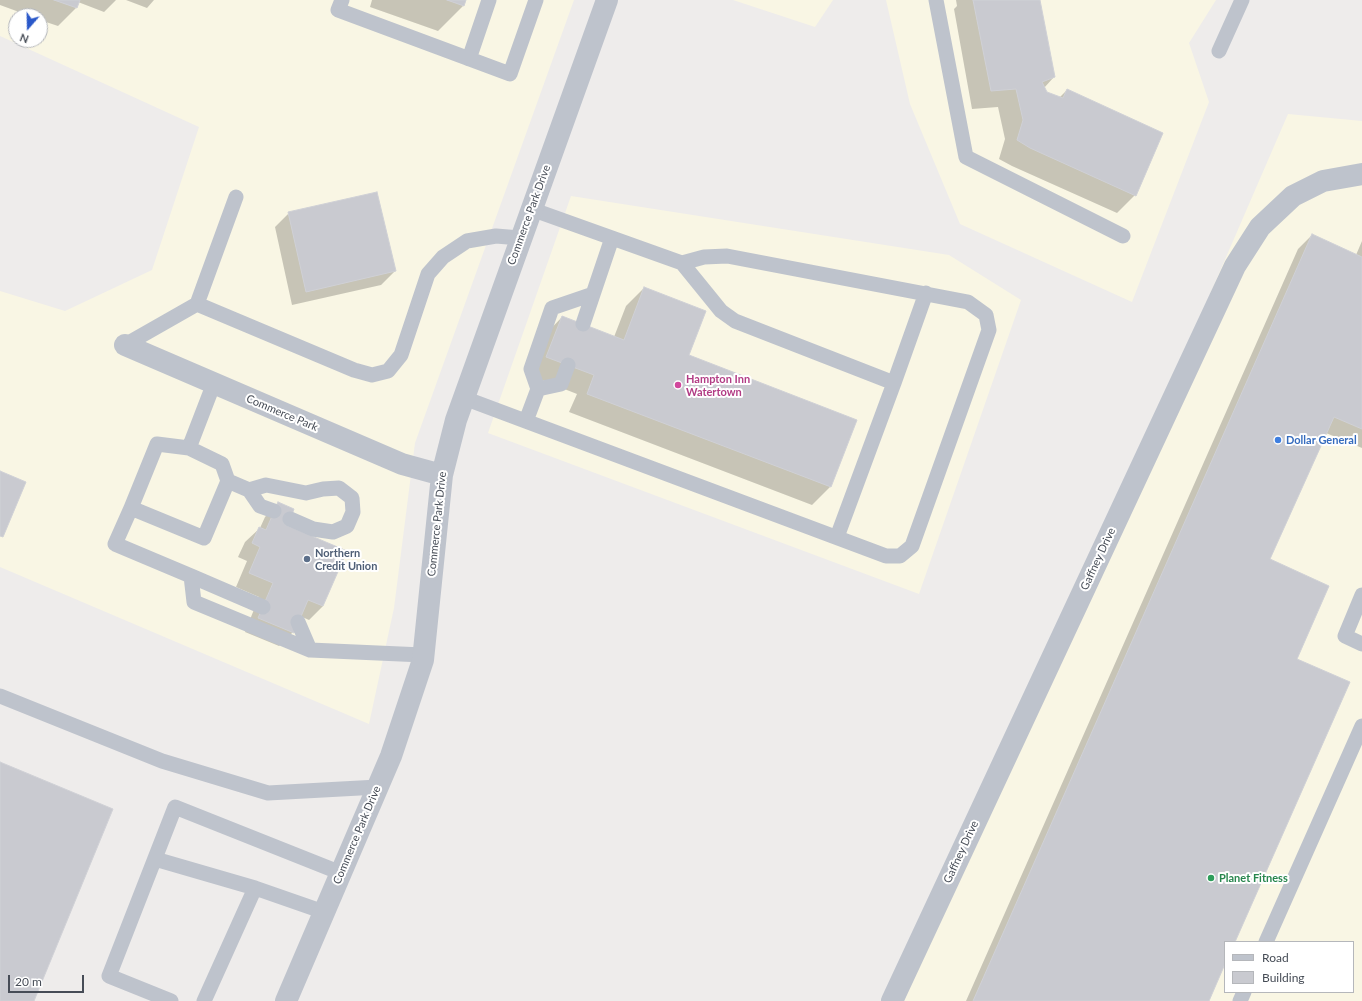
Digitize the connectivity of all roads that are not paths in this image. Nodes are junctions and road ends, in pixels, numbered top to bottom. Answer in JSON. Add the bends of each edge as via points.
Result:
{"nodes":[{"id":1,"x":342,"y":0,"type":"edge"},
{"id":2,"x":489,"y":0,"type":"edge"},
{"id":3,"x":536,"y":0,"type":"edge"},
{"id":4,"x":607,"y":0,"type":"edge"},
{"id":5,"x":936,"y":0,"type":"edge"},
{"id":6,"x":1242,"y":0,"type":"edge"},
{"id":7,"x":1219,"y":51,"type":"dead end"},
{"id":8,"x":468,"y":59,"type":"junction"},
{"id":9,"x":1362,"y":174,"type":"edge"},
{"id":10,"x":236,"y":197,"type":"dead end"},
{"id":11,"x":531,"y":209,"type":"junction"},
{"id":12,"x":1123,"y":236,"type":"dead end"},
{"id":13,"x":520,"y":238,"type":"junction"},
{"id":14,"x":612,"y":238,"type":"junction"},
{"id":15,"x":682,"y":263,"type":"junction"},
{"id":16,"x":926,"y":293,"type":"junction"},
{"id":17,"x":593,"y":294,"type":"junction"},
{"id":18,"x":197,"y":304,"type":"junction"},
{"id":19,"x":583,"y":324,"type":"dead end"},
{"id":20,"x":125,"y":345,"type":"joint"},
{"id":21,"x":568,"y":366,"type":"dead end"},
{"id":22,"x":214,"y":383,"type":"junction"},
{"id":23,"x":894,"y":383,"type":"junction"},
{"id":24,"x":538,"y":389,"type":"junction"},
{"id":25,"x":464,"y":398,"type":"junction"},
{"id":26,"x":526,"y":421,"type":"junction"},
{"id":27,"x":189,"y":448,"type":"junction"},
{"id":28,"x":442,"y":474,"type":"junction"},
{"id":29,"x":228,"y":481,"type":"junction"},
{"id":30,"x":250,"y":490,"type":"junction"},
{"id":31,"x":131,"y":508,"type":"junction"},
{"id":32,"x":274,"y":512,"type":"dead end"},
{"id":33,"x":290,"y":519,"type":"dead end"},
{"id":34,"x":837,"y":537,"type":"junction"},
{"id":35,"x":191,"y":576,"type":"junction"},
{"id":36,"x":1362,"y":595,"type":"edge"},
{"id":37,"x":263,"y":607,"type":"dead end"},
{"id":38,"x":298,"y":622,"type":"dead end"},
{"id":39,"x":1362,"y":644,"type":"edge"},
{"id":40,"x":310,"y":650,"type":"junction"},
{"id":41,"x":424,"y":655,"type":"junction"},
{"id":42,"x":0,"y":696,"type":"edge"},
{"id":43,"x":1362,"y":726,"type":"edge"},
{"id":44,"x":378,"y":787,"type":"junction"},
{"id":45,"x":155,"y":859,"type":"junction"},
{"id":46,"x":341,"y":873,"type":"junction"},
{"id":47,"x":255,"y":888,"type":"junction"},
{"id":48,"x":324,"y":912,"type":"junction"},
{"id":49,"x":1266,"y":941,"type":"edge"},
{"id":50,"x":171,"y":1001,"type":"edge"},
{"id":51,"x":204,"y":1001,"type":"edge"},
{"id":52,"x":286,"y":1001,"type":"edge"},
{"id":53,"x":892,"y":1001,"type":"edge"}],
"edges":[{"from":1,"to":8,"type":"lane","via":[[338,10]]},
{"from":2,"to":8,"type":"lane"},
{"from":3,"to":8,"type":"lane","via":[[510,74]]},
{"from":4,"to":11,"type":"street","name":"Commerce Park Drive"},
{"from":5,"to":12,"type":"lane","via":[[966,157]]},
{"from":6,"to":7,"type":"lane"},
{"from":9,"to":53,"type":"street","name":"Gaffney Drive","via":[[1324,180],[1293,196],[1260,227],[1235,266]]},
{"from":10,"to":18,"type":"lane"},
{"from":11,"to":13,"type":"street","name":"Commerce Park Drive"},
{"from":11,"to":14,"type":"lane"},
{"from":13,"to":18,"type":"lane","via":[[496,236],[467,241],[443,257],[428,274],[401,355],[388,371],[372,375],[354,370]]},
{"from":13,"to":25,"type":"street","name":"Commerce Park Drive"},
{"from":14,"to":15,"type":"lane"},
{"from":14,"to":17,"type":"lane"},
{"from":15,"to":16,"type":"lane","via":[[704,257],[727,256]]},
{"from":15,"to":23,"type":"lane","via":[[720,311],[735,321]]},
{"from":16,"to":23,"type":"lane"},
{"from":16,"to":34,"type":"lane","via":[[968,302],[986,315],[989,330],[912,546],[900,556],[886,556]]},
{"from":17,"to":19,"type":"lane"},
{"from":17,"to":24,"type":"lane","via":[[552,308],[531,370]]},
{"from":18,"to":20,"type":"lane"},
{"from":20,"to":22,"type":"street","name":"Commerce Park"},
{"from":21,"to":24,"type":"lane","via":[[561,384]]},
{"from":22,"to":27,"type":"lane"},
{"from":22,"to":28,"type":"street","name":"Commerce Park","via":[[402,464]]},
{"from":23,"to":34,"type":"lane"},
{"from":24,"to":26,"type":"lane"},
{"from":25,"to":26,"type":"lane"},
{"from":25,"to":28,"type":"street","name":"Commerce Park Drive"},
{"from":26,"to":34,"type":"lane"},
{"from":27,"to":29,"type":"lane","via":[[222,464]]},
{"from":27,"to":31,"type":"lane","via":[[157,444]]},
{"from":28,"to":41,"type":"street","name":"Commerce Park Drive"},
{"from":29,"to":30,"type":"lane"},
{"from":29,"to":31,"type":"lane","via":[[204,538]]},
{"from":30,"to":32,"type":"lane","via":[[260,506]]},
{"from":30,"to":33,"type":"lane","via":[[266,485],[306,493],[339,488],[352,498],[353,512],[347,526],[333,532],[313,529]]},
{"from":31,"to":35,"type":"lane","via":[[115,544]]},
{"from":35,"to":37,"type":"lane"},
{"from":35,"to":40,"type":"lane","via":[[194,602]]},
{"from":36,"to":39,"type":"lane","via":[[1345,636]]},
{"from":38,"to":40,"type":"lane"},
{"from":40,"to":41,"type":"lane"},
{"from":41,"to":44,"type":"street","name":"Commerce Park Drive","via":[[391,756]]},
{"from":42,"to":44,"type":"lane","via":[[162,761],[268,793]]},
{"from":43,"to":49,"type":"lane"},
{"from":44,"to":46,"type":"street","name":"Commerce Park Drive"},
{"from":45,"to":46,"type":"lane","via":[[176,807]]},
{"from":45,"to":47,"type":"lane"},
{"from":45,"to":50,"type":"lane","via":[[109,976]]},
{"from":46,"to":48,"type":"street","name":"Commerce Park Drive"},
{"from":47,"to":48,"type":"lane"},
{"from":47,"to":51,"type":"lane"},
{"from":48,"to":52,"type":"street","name":"Commerce Park Drive"}]}
